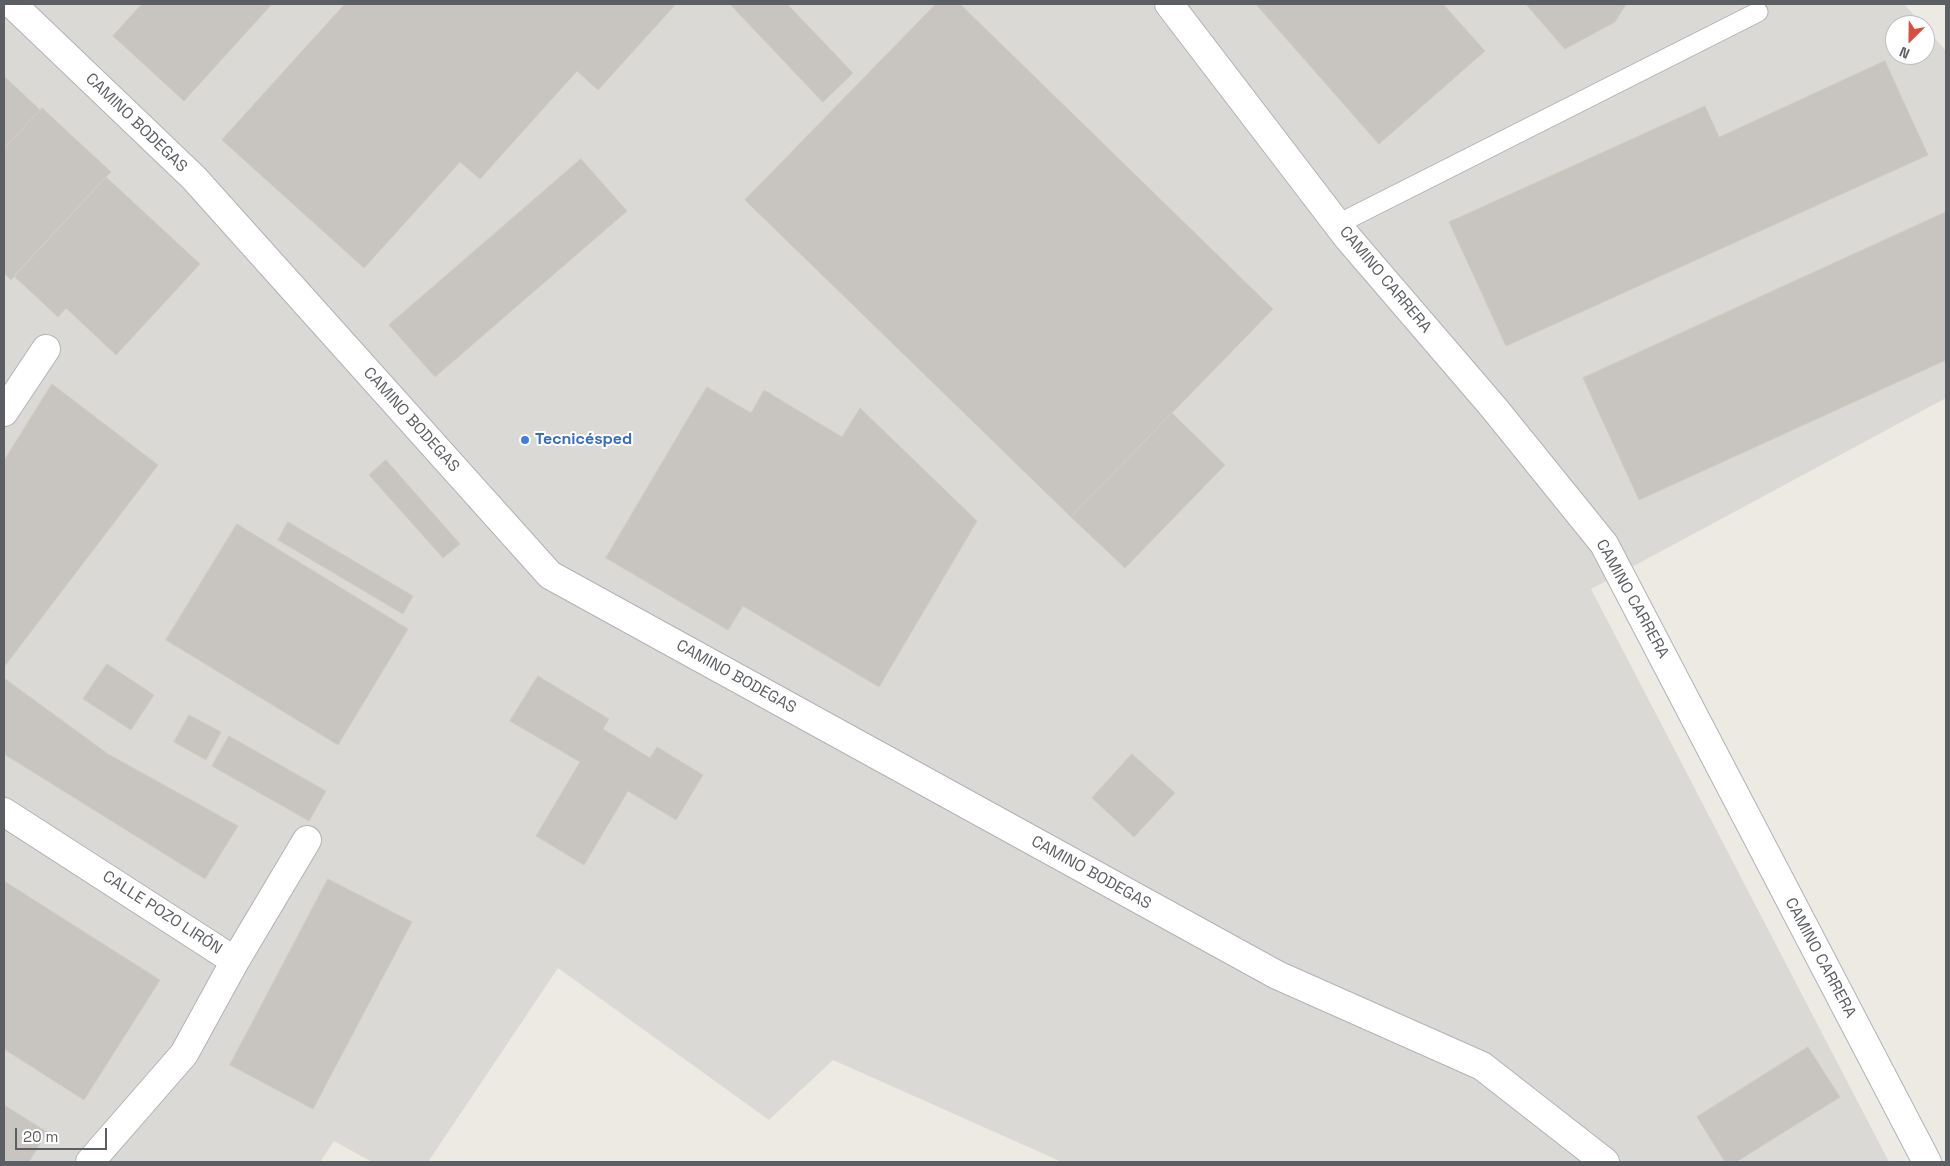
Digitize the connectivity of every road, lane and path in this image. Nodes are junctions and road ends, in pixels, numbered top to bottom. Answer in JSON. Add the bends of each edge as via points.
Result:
{"nodes":[{"id":1,"x":12,"y":4,"type":"edge"},
{"id":2,"x":1169,"y":4,"type":"edge"},
{"id":3,"x":1758,"y":12,"type":"dead end"},
{"id":4,"x":1338,"y":224,"type":"junction"},
{"id":5,"x":46,"y":349,"type":"dead end"},
{"id":6,"x":4,"y":412,"type":"edge"},
{"id":7,"x":4,"y":812,"type":"edge"},
{"id":8,"x":307,"y":840,"type":"dead end"},
{"id":9,"x":235,"y":960,"type":"junction"},
{"id":10,"x":90,"y":1162,"type":"edge"},
{"id":11,"x":1604,"y":1162,"type":"edge"},
{"id":12,"x":1927,"y":1162,"type":"edge"}],
"edges":[{"from":1,"to":11,"type":"street","name":"CAMINO BODEGAS","via":[[194,178],[550,575],[1276,975],[1482,1066]]},
{"from":2,"to":4,"type":"street","name":"CAMINO CARRERA"},
{"from":3,"to":4,"type":"lane"},
{"from":4,"to":12,"type":"street","name":"CAMINO CARRERA","via":[[1604,544]]},
{"from":5,"to":6,"type":"street"},
{"from":7,"to":9,"type":"street","name":"CALLE POZO LIRÓN"},
{"from":8,"to":9,"type":"street"},
{"from":9,"to":10,"type":"street","name":"CALLE POZO LIRÓN","via":[[184,1054]]}]}
